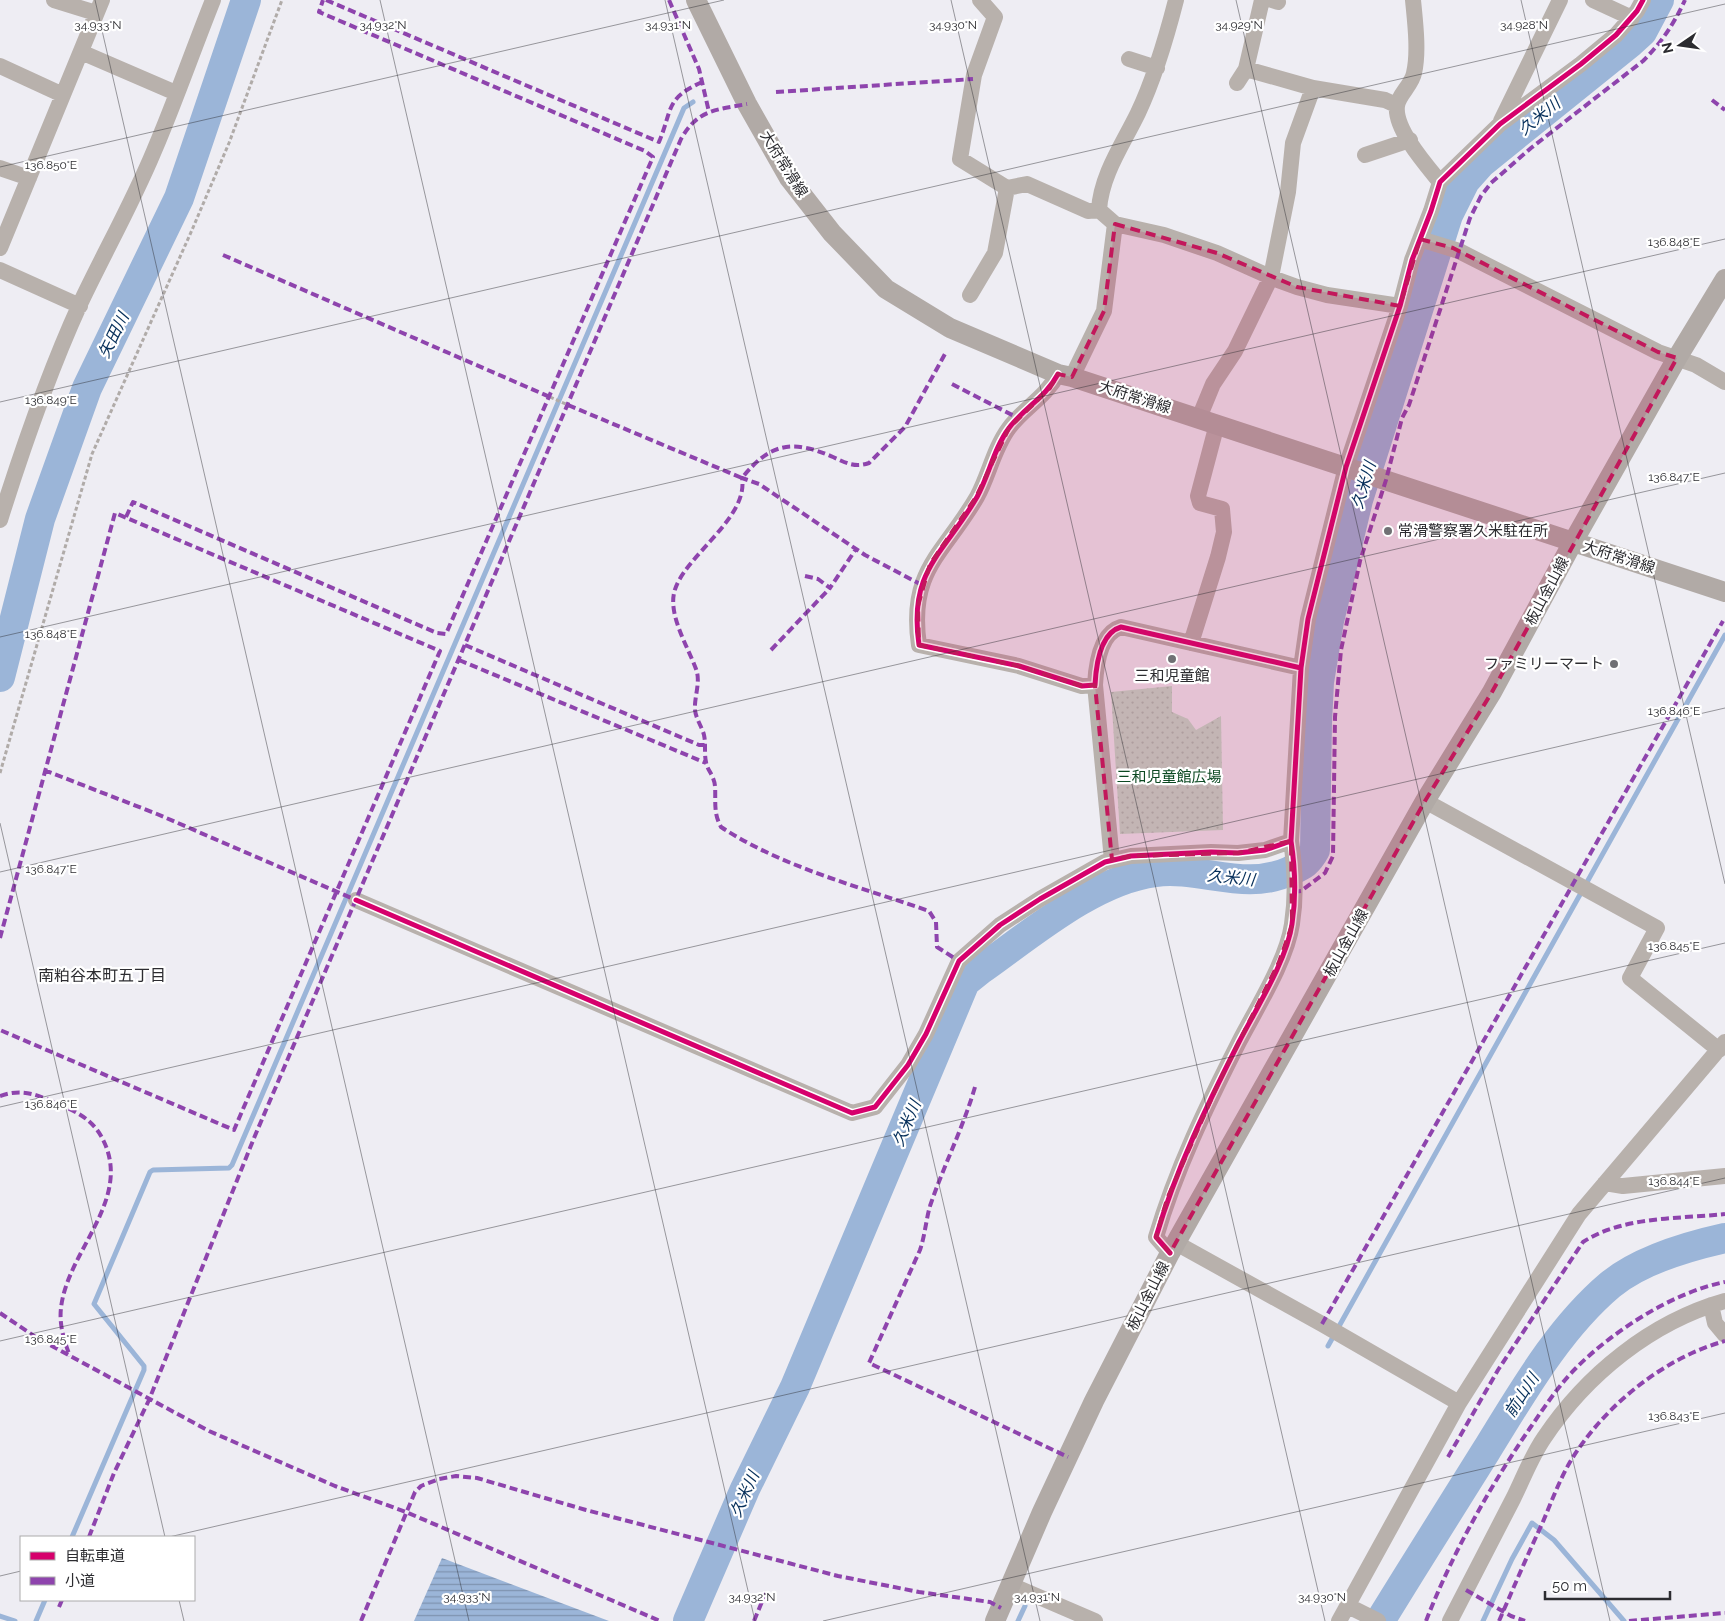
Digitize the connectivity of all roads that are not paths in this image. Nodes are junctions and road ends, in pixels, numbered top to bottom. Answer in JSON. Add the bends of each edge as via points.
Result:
{"nodes":[{"id":1,"x":54,"y":0,"type":"edge"},
{"id":2,"x":213,"y":0,"type":"edge"},
{"id":3,"x":696,"y":0,"type":"edge"},
{"id":4,"x":980,"y":0,"type":"edge"},
{"id":5,"x":1176,"y":0,"type":"edge"},
{"id":6,"x":1413,"y":0,"type":"edge"},
{"id":7,"x":1560,"y":0,"type":"edge"},
{"id":8,"x":1593,"y":0,"type":"edge"},
{"id":9,"x":1643,"y":0,"type":"edge"},
{"id":10,"x":1271,"y":1,"type":"edge"},
{"id":11,"x":99,"y":6,"type":"edge"},
{"id":12,"x":1632,"y":18,"type":"junction"},
{"id":13,"x":81,"y":52,"type":"junction"},
{"id":14,"x":1128,"y":59,"type":"dead end"},
{"id":15,"x":0,"y":66,"type":"edge"},
{"id":16,"x":1157,"y":68,"type":"junction"},
{"id":17,"x":1246,"y":69,"type":"junction"},
{"id":18,"x":1237,"y":84,"type":"dead end"},
{"id":19,"x":1313,"y":88,"type":"junction"},
{"id":20,"x":176,"y":93,"type":"junction"},
{"id":21,"x":62,"y":95,"type":"junction"},
{"id":22,"x":1396,"y":106,"type":"junction"},
{"id":23,"x":1500,"y":124,"type":"junction"},
{"id":24,"x":1410,"y":140,"type":"junction"},
{"id":25,"x":1365,"y":155,"type":"dead end"},
{"id":26,"x":0,"y":168,"type":"edge"},
{"id":27,"x":29,"y":178,"type":"junction"},
{"id":28,"x":1440,"y":182,"type":"junction"},
{"id":29,"x":1007,"y":188,"type":"junction"},
{"id":30,"x":1098,"y":210,"type":"junction"},
{"id":31,"x":1115,"y":224,"type":"junction"},
{"id":32,"x":1424,"y":240,"type":"junction"},
{"id":33,"x":0,"y":248,"type":"edge"},
{"id":34,"x":0,"y":270,"type":"edge"},
{"id":35,"x":1271,"y":277,"type":"junction"},
{"id":36,"x":1725,"y":279,"type":"edge"},
{"id":37,"x":970,"y":294,"type":"dead end"},
{"id":38,"x":80,"y":306,"type":"junction"},
{"id":39,"x":1400,"y":306,"type":"junction"},
{"id":40,"x":1677,"y":358,"type":"junction"},
{"id":41,"x":1065,"y":375,"type":"junction"},
{"id":42,"x":1725,"y":382,"type":"edge"},
{"id":43,"x":1208,"y":421,"type":"junction"},
{"id":44,"x":1346,"y":467,"type":"junction"},
{"id":45,"x":0,"y":520,"type":"edge"},
{"id":46,"x":1573,"y":542,"type":"junction"},
{"id":47,"x":1725,"y":592,"type":"edge"},
{"id":48,"x":1191,"y":643,"type":"junction"},
{"id":49,"x":1301,"y":668,"type":"junction"},
{"id":50,"x":1095,"y":685,"type":"junction"},
{"id":51,"x":1425,"y":801,"type":"junction"},
{"id":52,"x":1291,"y":841,"type":"junction"},
{"id":53,"x":1112,"y":860,"type":"junction"},
{"id":54,"x":356,"y":900,"type":"dead end"},
{"id":55,"x":1722,"y":1046,"type":"edge"},
{"id":56,"x":1725,"y":1176,"type":"edge"},
{"id":57,"x":1604,"y":1184,"type":"junction"},
{"id":58,"x":1173,"y":1248,"type":"junction"},
{"id":59,"x":1718,"y":1303,"type":"edge"},
{"id":60,"x":1725,"y":1335,"type":"edge"},
{"id":61,"x":1459,"y":1403,"type":"junction"},
{"id":62,"x":1011,"y":1584,"type":"junction"},
{"id":63,"x":1355,"y":1609,"type":"junction"},
{"id":64,"x":995,"y":1621,"type":"edge"},
{"id":65,"x":1095,"y":1621,"type":"edge"},
{"id":66,"x":1339,"y":1621,"type":"edge"},
{"id":67,"x":1378,"y":1621,"type":"edge"},
{"id":68,"x":1450,"y":1621,"type":"edge"}],
"edges":[{"from":1,"to":11,"type":"street"},
{"from":2,"to":20,"type":"street"},
{"from":3,"to":41,"type":"main road","name":"大府常滑線","via":[[747,104],[789,178],[832,233],[886,289],[950,328]]},
{"from":4,"to":29,"type":"street","via":[[994,17],[974,75],[960,159]]},
{"from":5,"to":16,"type":"street"},
{"from":6,"to":22,"type":"street","via":[[1414,74]]},
{"from":7,"to":23,"type":"street"},
{"from":8,"to":12,"type":"street"},
{"from":9,"to":12,"type":"street"},
{"from":10,"to":17,"type":"street"},
{"from":11,"to":13,"type":"street"},
{"from":12,"to":23,"type":"street","via":[[1581,64]]},
{"from":13,"to":20,"type":"street"},
{"from":13,"to":21,"type":"street"},
{"from":14,"to":16,"type":"street"},
{"from":15,"to":21,"type":"street"},
{"from":16,"to":30,"type":"street","via":[[1111,166]]},
{"from":17,"to":18,"type":"street"},
{"from":17,"to":19,"type":"street"},
{"from":19,"to":22,"type":"street","via":[[1385,100]]},
{"from":19,"to":35,"type":"street","via":[[1293,143],[1287,201]]},
{"from":20,"to":38,"type":"street","via":[[155,150]]},
{"from":21,"to":27,"type":"street"},
{"from":22,"to":24,"type":"street"},
{"from":23,"to":28,"type":"street"},
{"from":24,"to":25,"type":"street"},
{"from":24,"to":28,"type":"street"},
{"from":26,"to":27,"type":"street"},
{"from":27,"to":33,"type":"street"},
{"from":28,"to":32,"type":"street"},
{"from":29,"to":30,"type":"street","via":[[1026,184],[1088,211]]},
{"from":29,"to":37,"type":"street","via":[[996,254]]},
{"from":30,"to":31,"type":"street"},
{"from":31,"to":35,"type":"street","via":[[1210,250]]},
{"from":31,"to":41,"type":"street","via":[[1104,311]]},
{"from":32,"to":39,"type":"street","via":[[1412,260]]},
{"from":32,"to":40,"type":"street","via":[[1453,248],[1658,352]]},
{"from":34,"to":38,"type":"street"},
{"from":35,"to":39,"type":"street","via":[[1327,295]]},
{"from":35,"to":43,"type":"street","via":[[1235,351],[1214,384]]},
{"from":36,"to":40,"type":"main road","name":"板山金山線"},
{"from":38,"to":45,"type":"street","via":[[31,423]]},
{"from":39,"to":44,"type":"street"},
{"from":40,"to":42,"type":"street"},
{"from":40,"to":46,"type":"main road","name":"板山金山線"},
{"from":41,"to":43,"type":"main road","name":"大府常滑線"},
{"from":41,"to":50,"type":"street","via":[[1009,428],[987,454],[984,496],[930,564],[922,585],[916,624],[919,645],[1019,666],[1082,686]]},
{"from":43,"to":44,"type":"main road","name":"大府常滑線"},
{"from":43,"to":48,"type":"street","via":[[1198,496],[1200,503],[1222,509],[1224,532]]},
{"from":44,"to":46,"type":"main road","name":"大府常滑線"},
{"from":44,"to":49,"type":"street","via":[[1308,619]]},
{"from":46,"to":47,"type":"main road","name":"大府常滑線"},
{"from":46,"to":51,"type":"main road","name":"板山金山線","via":[[1492,692]]},
{"from":48,"to":49,"type":"street"},
{"from":48,"to":50,"type":"street","via":[[1121,627],[1115,629],[1107,637],[1096,664]]},
{"from":49,"to":52,"type":"street"},
{"from":50,"to":53,"type":"street"},
{"from":51,"to":55,"type":"street","via":[[1657,928],[1630,978]]},
{"from":51,"to":58,"type":"main road","name":"板山金山線"},
{"from":52,"to":53,"type":"street","via":[[1265,850],[1238,853],[1131,856]]},
{"from":52,"to":58,"type":"street","via":[[1292,925],[1279,962],[1218,1084],[1167,1199],[1156,1237]]},
{"from":53,"to":54,"type":"street","via":[[1087,870],[1000,925],[963,957],[950,977],[926,1034],[908,1065],[875,1107],[852,1113]]},
{"from":55,"to":57,"type":"street"},
{"from":56,"to":57,"type":"street","via":[[1623,1186]]},
{"from":57,"to":61,"type":"street","via":[[1579,1214]]},
{"from":58,"to":61,"type":"street","via":[[1322,1324]]},
{"from":58,"to":62,"type":"main road","name":"板山金山線","via":[[1094,1401]]},
{"from":59,"to":60,"type":"street","via":[[1715,1323]]},
{"from":59,"to":68,"type":"street","via":[[1652,1334],[1623,1354],[1567,1407],[1543,1440]]},
{"from":61,"to":63,"type":"street"},
{"from":62,"to":64,"type":"main road","name":"板山金山線"},
{"from":62,"to":65,"type":"street"},
{"from":63,"to":66,"type":"street"},
{"from":63,"to":67,"type":"street"}]}
